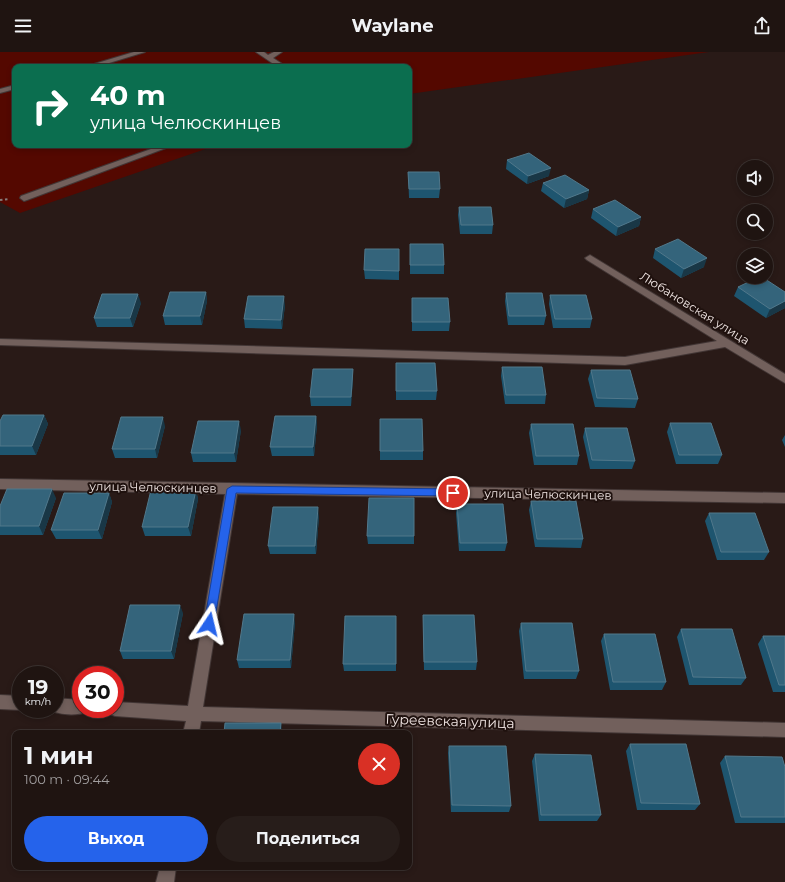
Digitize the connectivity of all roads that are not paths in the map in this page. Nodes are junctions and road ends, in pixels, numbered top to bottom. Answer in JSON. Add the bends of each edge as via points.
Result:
{"nodes":[{"id":1,"x":142,"y":52,"type":"edge"},
{"id":2,"x":259,"y":52,"type":"edge"},
{"id":3,"x":279,"y":52,"type":"edge"},
{"id":4,"x":268,"y":58,"type":"junction"},
{"id":5,"x":99,"y":64,"type":"edge"},
{"id":6,"x":278,"y":64,"type":"edge"},
{"id":7,"x":12,"y":88,"type":"edge"},
{"id":8,"x":0,"y":91,"type":"edge"},
{"id":9,"x":162,"y":148,"type":"edge"},
{"id":10,"x":24,"y":198,"type":"dead end"},
{"id":11,"x":590,"y":258,"type":"dead end"},
{"id":12,"x":0,"y":342,"type":"edge"},
{"id":13,"x":726,"y":343,"type":"junction"},
{"id":14,"x":785,"y":379,"type":"edge"},
{"id":15,"x":0,"y":484,"type":"edge"},
{"id":16,"x":232,"y":489,"type":"junction"},
{"id":17,"x":785,"y":498,"type":"edge"},
{"id":18,"x":0,"y":702,"type":"edge"},
{"id":19,"x":12,"y":703,"type":"edge"},
{"id":20,"x":124,"y":710,"type":"edge"},
{"id":21,"x":194,"y":714,"type":"junction"},
{"id":22,"x":191,"y":730,"type":"edge"},
{"id":23,"x":785,"y":730,"type":"edge"},
{"id":24,"x":167,"y":870,"type":"edge"},
{"id":25,"x":165,"y":882,"type":"edge"}],
"edges":[{"from":1,"to":5,"type":"street"},
{"from":2,"to":4,"type":"street"},
{"from":3,"to":4,"type":"street"},
{"from":4,"to":6,"type":"street"},
{"from":7,"to":8,"type":"street"},
{"from":9,"to":10,"type":"street"},
{"from":11,"to":13,"type":"street","name":"Любановская улица"},
{"from":12,"to":13,"type":"street","via":[[626,361]]},
{"from":13,"to":14,"type":"street","name":"Любановская улица"},
{"from":15,"to":16,"type":"street","name":"улица Челюскинцев"},
{"from":16,"to":17,"type":"street","name":"улица Челюскинцев"},
{"from":16,"to":21,"type":"street"},
{"from":18,"to":19,"type":"street"},
{"from":20,"to":21,"type":"street","name":"Гуреевская улица"},
{"from":21,"to":22,"type":"street"},
{"from":21,"to":23,"type":"street","name":"Гуреевская улица"},
{"from":24,"to":25,"type":"street"}]}
